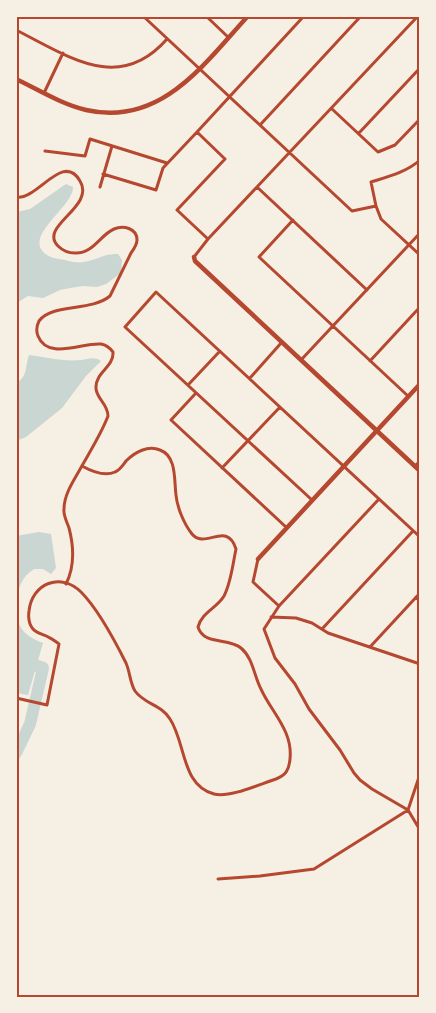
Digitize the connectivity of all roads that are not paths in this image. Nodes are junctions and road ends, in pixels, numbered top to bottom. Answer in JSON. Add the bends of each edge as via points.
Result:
{"nodes":[{"id":1,"x":143,"y":16,"type":"edge"},
{"id":2,"x":206,"y":16,"type":"edge"},
{"id":3,"x":248,"y":16,"type":"edge"},
{"id":4,"x":304,"y":16,"type":"edge"},
{"id":5,"x":361,"y":16,"type":"edge"},
{"id":6,"x":418,"y":16,"type":"edge"},
{"id":7,"x":16,"y":30,"type":"edge"},
{"id":8,"x":228,"y":37,"type":"junction"},
{"id":9,"x":168,"y":39,"type":"junction"},
{"id":10,"x":63,"y":53,"type":"junction"},
{"id":11,"x":420,"y":68,"type":"edge"},
{"id":12,"x":200,"y":69,"type":"junction"},
{"id":13,"x":16,"y":79,"type":"edge"},
{"id":14,"x":44,"y":93,"type":"junction"},
{"id":15,"x":229,"y":96,"type":"junction"},
{"id":16,"x":332,"y":109,"type":"junction"},
{"id":17,"x":420,"y":120,"type":"edge"},
{"id":18,"x":260,"y":124,"type":"junction"},
{"id":19,"x":197,"y":132,"type":"junction"},
{"id":20,"x":359,"y":133,"type":"junction"},
{"id":21,"x":112,"y":146,"type":"junction"},
{"id":22,"x":45,"y":151,"type":"dead end"},
{"id":23,"x":289,"y":153,"type":"junction"},
{"id":24,"x":420,"y":160,"type":"edge"},
{"id":25,"x":167,"y":163,"type":"junction"},
{"id":26,"x":103,"y":174,"type":"junction"},
{"id":27,"x":100,"y":187,"type":"dead end"},
{"id":28,"x":257,"y":187,"type":"junction"},
{"id":29,"x":16,"y":197,"type":"edge"},
{"id":30,"x":376,"y":206,"type":"junction"},
{"id":31,"x":293,"y":220,"type":"junction"},
{"id":32,"x":420,"y":233,"type":"edge"},
{"id":33,"x":208,"y":239,"type":"junction"},
{"id":34,"x":409,"y":245,"type":"junction"},
{"id":35,"x":420,"y":255,"type":"edge"},
{"id":36,"x":194,"y":257,"type":"joint"},
{"id":37,"x":367,"y":290,"type":"junction"},
{"id":38,"x":420,"y":307,"type":"edge"},
{"id":39,"x":332,"y":326,"type":"junction"},
{"id":40,"x":282,"y":342,"type":"junction"},
{"id":41,"x":220,"y":351,"type":"junction"},
{"id":42,"x":301,"y":360,"type":"junction"},
{"id":43,"x":370,"y":361,"type":"junction"},
{"id":44,"x":250,"y":378,"type":"junction"},
{"id":45,"x":420,"y":384,"type":"edge"},
{"id":46,"x":188,"y":385,"type":"junction"},
{"id":47,"x":196,"y":392,"type":"junction"},
{"id":48,"x":408,"y":396,"type":"junction"},
{"id":49,"x":280,"y":407,"type":"junction"},
{"id":50,"x":376,"y":431,"type":"junction"},
{"id":51,"x":248,"y":441,"type":"junction"},
{"id":52,"x":420,"y":461,"type":"edge"},
{"id":53,"x":82,"y":466,"type":"junction"},
{"id":54,"x":343,"y":466,"type":"junction"},
{"id":55,"x":415,"y":466,"type":"junction"},
{"id":56,"x":222,"y":468,"type":"junction"},
{"id":57,"x":420,"y":471,"type":"edge"},
{"id":58,"x":379,"y":499,"type":"junction"},
{"id":59,"x":312,"y":500,"type":"junction"},
{"id":60,"x":287,"y":528,"type":"junction"},
{"id":61,"x":413,"y":531,"type":"junction"},
{"id":62,"x":420,"y":537,"type":"edge"},
{"id":63,"x":258,"y":559,"type":"joint"},
{"id":64,"x":66,"y":584,"type":"junction"},
{"id":65,"x":420,"y":593,"type":"edge"},
{"id":66,"x":416,"y":597,"type":"junction"},
{"id":67,"x":420,"y":601,"type":"edge"},
{"id":68,"x":279,"y":606,"type":"junction"},
{"id":69,"x":271,"y":617,"type":"junction"},
{"id":70,"x":322,"y":629,"type":"junction"},
{"id":71,"x":370,"y":647,"type":"junction"},
{"id":72,"x":420,"y":664,"type":"edge"},
{"id":73,"x":16,"y":698,"type":"edge"},
{"id":74,"x":420,"y":774,"type":"edge"},
{"id":75,"x":408,"y":810,"type":"junction"},
{"id":76,"x":420,"y":830,"type":"edge"},
{"id":77,"x":218,"y":879,"type":"dead end"}],
"edges":[{"from":1,"to":9,"type":"street"},
{"from":2,"to":8,"type":"street"},
{"from":3,"to":8,"type":"street"},
{"from":4,"to":15,"type":"street"},
{"from":5,"to":18,"type":"street"},
{"from":6,"to":16,"type":"street"},
{"from":7,"to":10,"type":"street"},
{"from":8,"to":12,"type":"street"},
{"from":9,"to":10,"type":"street","via":[[158,50],[130,66],[98,67]]},
{"from":9,"to":12,"type":"street"},
{"from":10,"to":14,"type":"street"},
{"from":11,"to":20,"type":"street"},
{"from":12,"to":14,"type":"street","via":[[164,98],[138,109],[120,112],[86,110]]},
{"from":12,"to":15,"type":"street"},
{"from":13,"to":14,"type":"street"},
{"from":15,"to":18,"type":"street"},
{"from":15,"to":19,"type":"street"},
{"from":16,"to":20,"type":"street"},
{"from":16,"to":23,"type":"street"},
{"from":17,"to":20,"type":"street","via":[[395,144],[378,152]]},
{"from":18,"to":23,"type":"street"},
{"from":19,"to":25,"type":"street"},
{"from":19,"to":33,"type":"street","via":[[224,159],[178,210]]},
{"from":21,"to":22,"type":"street","via":[[90,139],[85,156]]},
{"from":21,"to":25,"type":"street"},
{"from":21,"to":26,"type":"street"},
{"from":23,"to":28,"type":"street"},
{"from":23,"to":30,"type":"street","via":[[352,211]]},
{"from":24,"to":30,"type":"street","via":[[393,175],[370,182]]},
{"from":25,"to":26,"type":"street","via":[[156,190]]},
{"from":26,"to":27,"type":"street"},
{"from":28,"to":31,"type":"street"},
{"from":28,"to":33,"type":"street"},
{"from":29,"to":53,"type":"street","via":[[28,196],[54,175],[73,172],[81,182],[83,192],[76,207],[55,232],[54,240],[59,247],[75,253],[89,250],[116,228],[130,228],[136,235],[137,244],[105,301],[53,312],[41,319],[37,327],[38,337],[52,348],[104,344],[114,352],[110,365],[96,385],[98,395],[108,409],[108,416]]},
{"from":30,"to":34,"type":"street","via":[[381,219]]},
{"from":31,"to":37,"type":"street"},
{"from":31,"to":39,"type":"street","via":[[259,257]]},
{"from":32,"to":34,"type":"street"},
{"from":33,"to":36,"type":"street"},
{"from":34,"to":35,"type":"street"},
{"from":34,"to":37,"type":"street"},
{"from":36,"to":40,"type":"street"},
{"from":37,"to":39,"type":"street"},
{"from":38,"to":43,"type":"street"},
{"from":39,"to":42,"type":"street"},
{"from":39,"to":43,"type":"street"},
{"from":40,"to":42,"type":"street"},
{"from":40,"to":44,"type":"street"},
{"from":41,"to":44,"type":"street"},
{"from":41,"to":46,"type":"street"},
{"from":41,"to":46,"type":"street","via":[[156,292],[125,327]]},
{"from":42,"to":50,"type":"street"},
{"from":43,"to":48,"type":"street"},
{"from":44,"to":49,"type":"street"},
{"from":45,"to":48,"type":"street"},
{"from":46,"to":47,"type":"street"},
{"from":47,"to":51,"type":"street"},
{"from":47,"to":56,"type":"street","via":[[171,420]]},
{"from":48,"to":50,"type":"street"},
{"from":49,"to":51,"type":"street"},
{"from":49,"to":54,"type":"street"},
{"from":50,"to":54,"type":"street"},
{"from":50,"to":55,"type":"street"},
{"from":51,"to":56,"type":"street"},
{"from":51,"to":59,"type":"street"},
{"from":52,"to":55,"type":"street"},
{"from":53,"to":64,"type":"street","via":[[70,487],[63,510],[74,559]]},
{"from":53,"to":64,"type":"street","via":[[108,474],[140,451],[153,448],[166,452],[173,468],[178,503],[192,535],[202,540],[224,536],[235,544],[225,593],[219,603],[202,617],[198,626],[207,638],[235,644],[247,655],[260,689],[287,733],[291,755],[288,772],[232,793],[216,795],[200,787],[187,768],[170,718],[164,710],[139,696],[131,683],[126,662],[95,610],[80,591]]},
{"from":54,"to":58,"type":"street"},
{"from":54,"to":59,"type":"street"},
{"from":55,"to":57,"type":"street"},
{"from":56,"to":60,"type":"street"},
{"from":58,"to":61,"type":"street"},
{"from":58,"to":68,"type":"street"},
{"from":59,"to":60,"type":"street"},
{"from":60,"to":63,"type":"street"},
{"from":61,"to":62,"type":"street"},
{"from":61,"to":70,"type":"street"},
{"from":63,"to":68,"type":"street","via":[[253,582]]},
{"from":64,"to":73,"type":"street","via":[[44,585],[33,595],[29,610],[32,629],[59,644],[47,705]]},
{"from":65,"to":66,"type":"street"},
{"from":66,"to":67,"type":"street"},
{"from":66,"to":71,"type":"street"},
{"from":68,"to":69,"type":"street"},
{"from":69,"to":70,"type":"street","via":[[296,618]]},
{"from":69,"to":75,"type":"street","via":[[264,629],[271,652],[296,684],[354,773],[372,789]]},
{"from":70,"to":71,"type":"street","via":[[328,634]]},
{"from":71,"to":72,"type":"street"},
{"from":74,"to":75,"type":"street"},
{"from":75,"to":76,"type":"street"},
{"from":75,"to":77,"type":"street","via":[[314,869]]}]}
